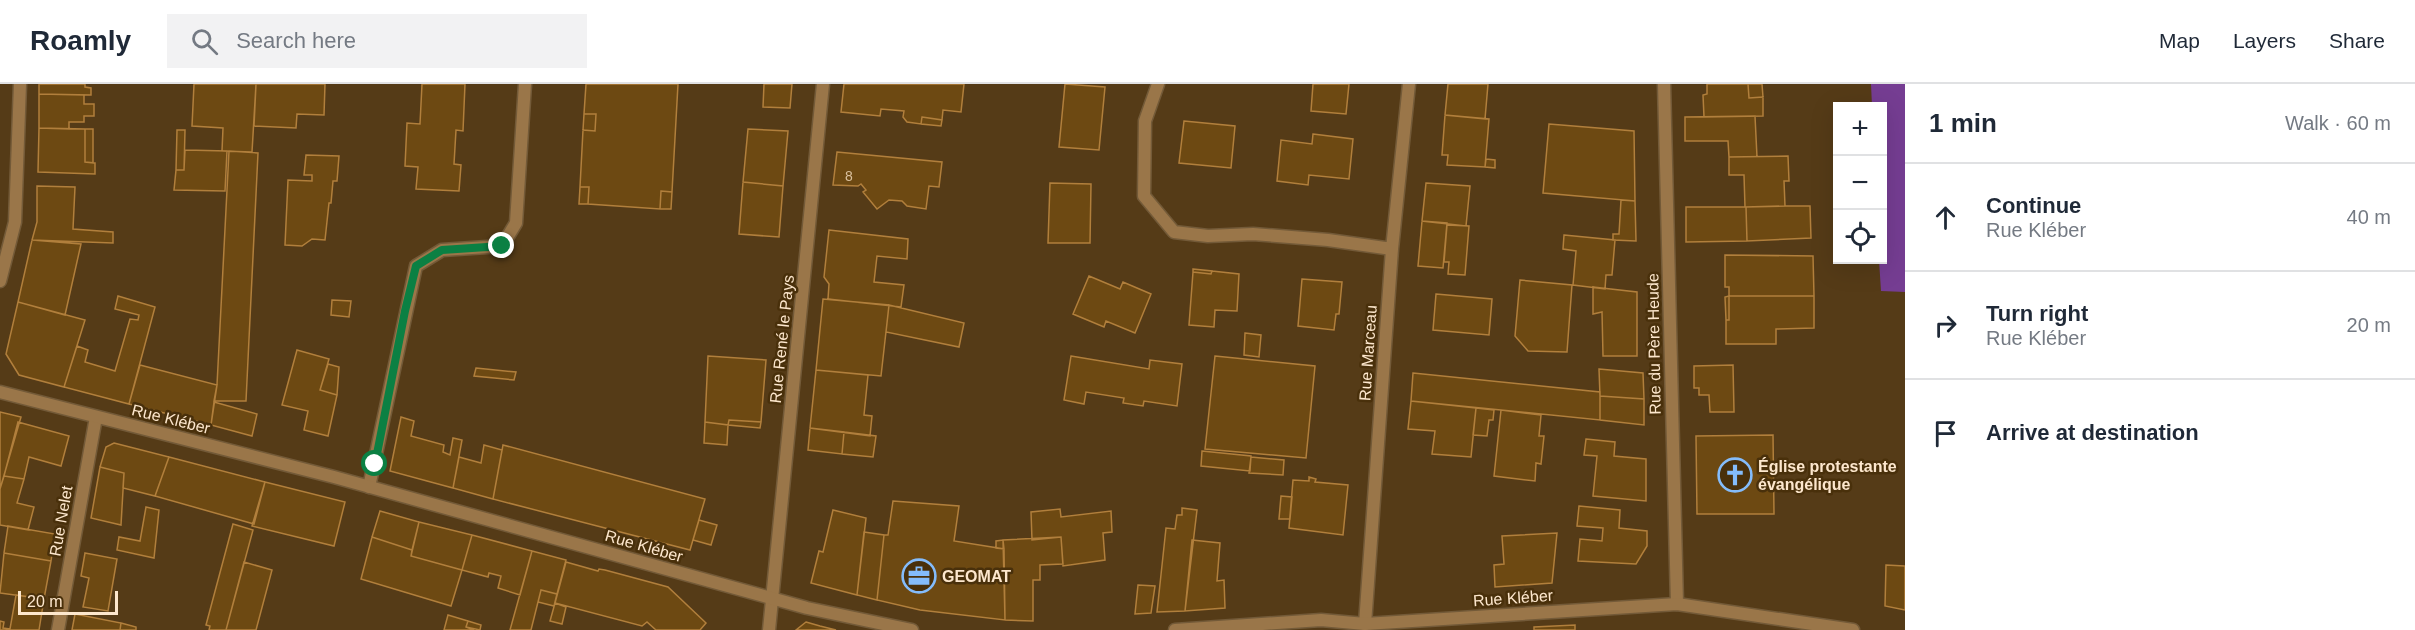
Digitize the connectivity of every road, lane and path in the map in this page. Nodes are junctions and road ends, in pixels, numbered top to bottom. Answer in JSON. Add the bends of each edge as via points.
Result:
{"nodes":[{"id":1,"x":20,"y":84,"type":"edge"},
{"id":2,"x":525,"y":84,"type":"edge"},
{"id":3,"x":823,"y":84,"type":"edge"},
{"id":4,"x":1158,"y":84,"type":"edge"},
{"id":5,"x":1409,"y":84,"type":"edge"},
{"id":6,"x":1664,"y":84,"type":"edge"},
{"id":7,"x":1392,"y":249,"type":"junction"},
{"id":8,"x":0,"y":281,"type":"edge"},
{"id":9,"x":0,"y":392,"type":"edge"},
{"id":10,"x":96,"y":417,"type":"junction"},
{"id":11,"x":369,"y":487,"type":"junction"},
{"id":12,"x":773,"y":597,"type":"junction"},
{"id":13,"x":1677,"y":604,"type":"junction"},
{"id":14,"x":1365,"y":624,"type":"junction"},
{"id":15,"x":58,"y":630,"type":"edge"},
{"id":16,"x":769,"y":630,"type":"edge"},
{"id":17,"x":912,"y":630,"type":"edge"},
{"id":18,"x":1175,"y":630,"type":"edge"},
{"id":19,"x":1853,"y":630,"type":"edge"}],
"edges":[{"from":1,"to":8,"type":"street","via":[[15,222]]},
{"from":2,"to":11,"type":"street","via":[[516,223],[502,246],[442,250],[416,266]]},
{"from":3,"to":12,"type":"street","name":"Rue René le Pays"},
{"from":4,"to":7,"type":"street","via":[[1145,121],[1144,196],[1174,232],[1208,236],[1253,234]]},
{"from":5,"to":7,"type":"street","name":"Rue Marceau"},
{"from":6,"to":13,"type":"street","name":"Rue du Père Heude"},
{"from":7,"to":14,"type":"street","name":"Rue Marceau"},
{"from":9,"to":10,"type":"street","name":"Rue Kléber"},
{"from":10,"to":11,"type":"street","name":"Rue Kléber"},
{"from":10,"to":15,"type":"street","name":"Rue Nelet"},
{"from":11,"to":12,"type":"street","name":"Rue Kléber"},
{"from":12,"to":16,"type":"street","name":"Rue René le Pays"},
{"from":12,"to":17,"type":"street","name":"Rue Kléber"},
{"from":13,"to":14,"type":"street","name":"Rue Kléber"},
{"from":13,"to":19,"type":"street","name":"Rue Kléber"},
{"from":14,"to":18,"type":"street","name":"Rue Kléber","via":[[1321,620]]}]}
